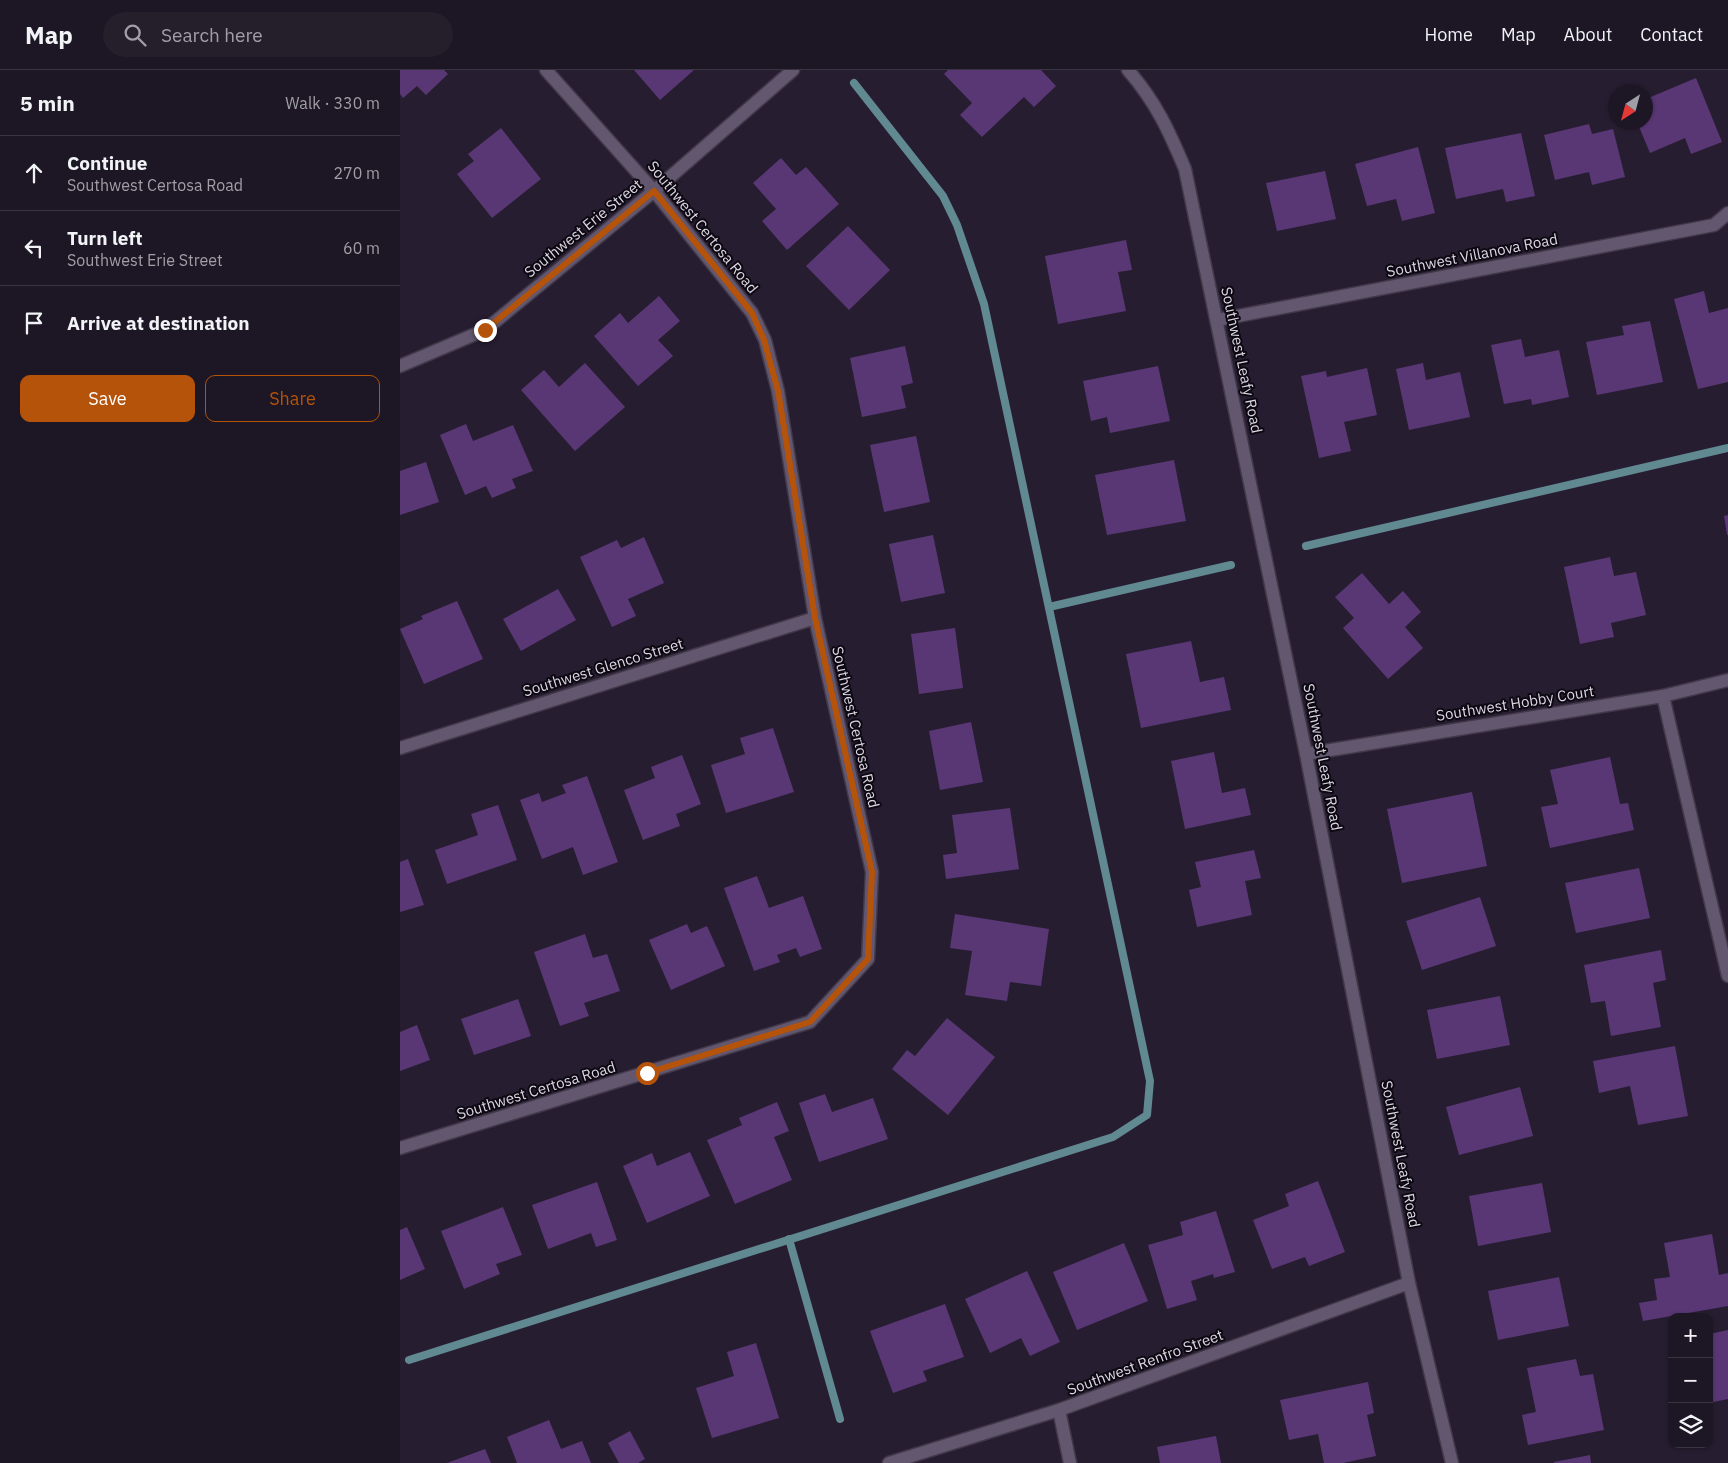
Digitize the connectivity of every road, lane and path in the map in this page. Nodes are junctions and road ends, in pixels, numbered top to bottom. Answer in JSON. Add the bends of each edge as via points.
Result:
{"nodes":[{"id":1,"x":546,"y":70,"type":"edge"},
{"id":2,"x":793,"y":70,"type":"edge"},
{"id":3,"x":1128,"y":70,"type":"edge"},
{"id":4,"x":654,"y":191,"type":"junction"},
{"id":5,"x":1728,"y":213,"type":"edge"},
{"id":6,"x":1218,"y":320,"type":"junction"},
{"id":7,"x":400,"y":366,"type":"edge"},
{"id":8,"x":815,"y":618,"type":"junction"},
{"id":9,"x":1728,"y":680,"type":"edge"},
{"id":10,"x":1663,"y":696,"type":"junction"},
{"id":11,"x":400,"y":748,"type":"edge"},
{"id":12,"x":1306,"y":754,"type":"junction"},
{"id":13,"x":1728,"y":976,"type":"edge"},
{"id":14,"x":400,"y":1148,"type":"edge"},
{"id":15,"x":1409,"y":1283,"type":"junction"},
{"id":16,"x":1059,"y":1410,"type":"junction"},
{"id":17,"x":889,"y":1463,"type":"edge"},
{"id":18,"x":1070,"y":1463,"type":"edge"},
{"id":19,"x":1452,"y":1463,"type":"edge"}],
"edges":[{"from":1,"to":4,"type":"street","name":"Southwest Certosa Road"},
{"from":2,"to":4,"type":"street","name":"Southwest Erie Street"},
{"from":3,"to":6,"type":"street","name":"Southwest Leafy Road","via":[[1161,114],[1185,169]]},
{"from":4,"to":7,"type":"street","name":"Southwest Erie Street","via":[[485,330]]},
{"from":4,"to":8,"type":"street","name":"Southwest Certosa Road","via":[[752,313],[764,340],[778,391]]},
{"from":5,"to":6,"type":"street","name":"Southwest Villanova Road","via":[[1714,226]]},
{"from":6,"to":12,"type":"street","name":"Southwest Leafy Road"},
{"from":8,"to":11,"type":"street","name":"Southwest Glenco Street"},
{"from":8,"to":14,"type":"street","name":"Southwest Certosa Road","via":[[872,872],[868,959],[810,1022]]},
{"from":9,"to":10,"type":"street","name":"Southwest Hobby Court"},
{"from":10,"to":12,"type":"street","name":"Southwest Hobby Court"},
{"from":10,"to":13,"type":"street"},
{"from":12,"to":15,"type":"street","name":"Southwest Leafy Road"},
{"from":15,"to":16,"type":"street","name":"Southwest Renfro Street"},
{"from":15,"to":19,"type":"street","name":"Southwest Leafy Road"},
{"from":16,"to":17,"type":"street","name":"Southwest Renfro Street"},
{"from":16,"to":18,"type":"street"}]}
